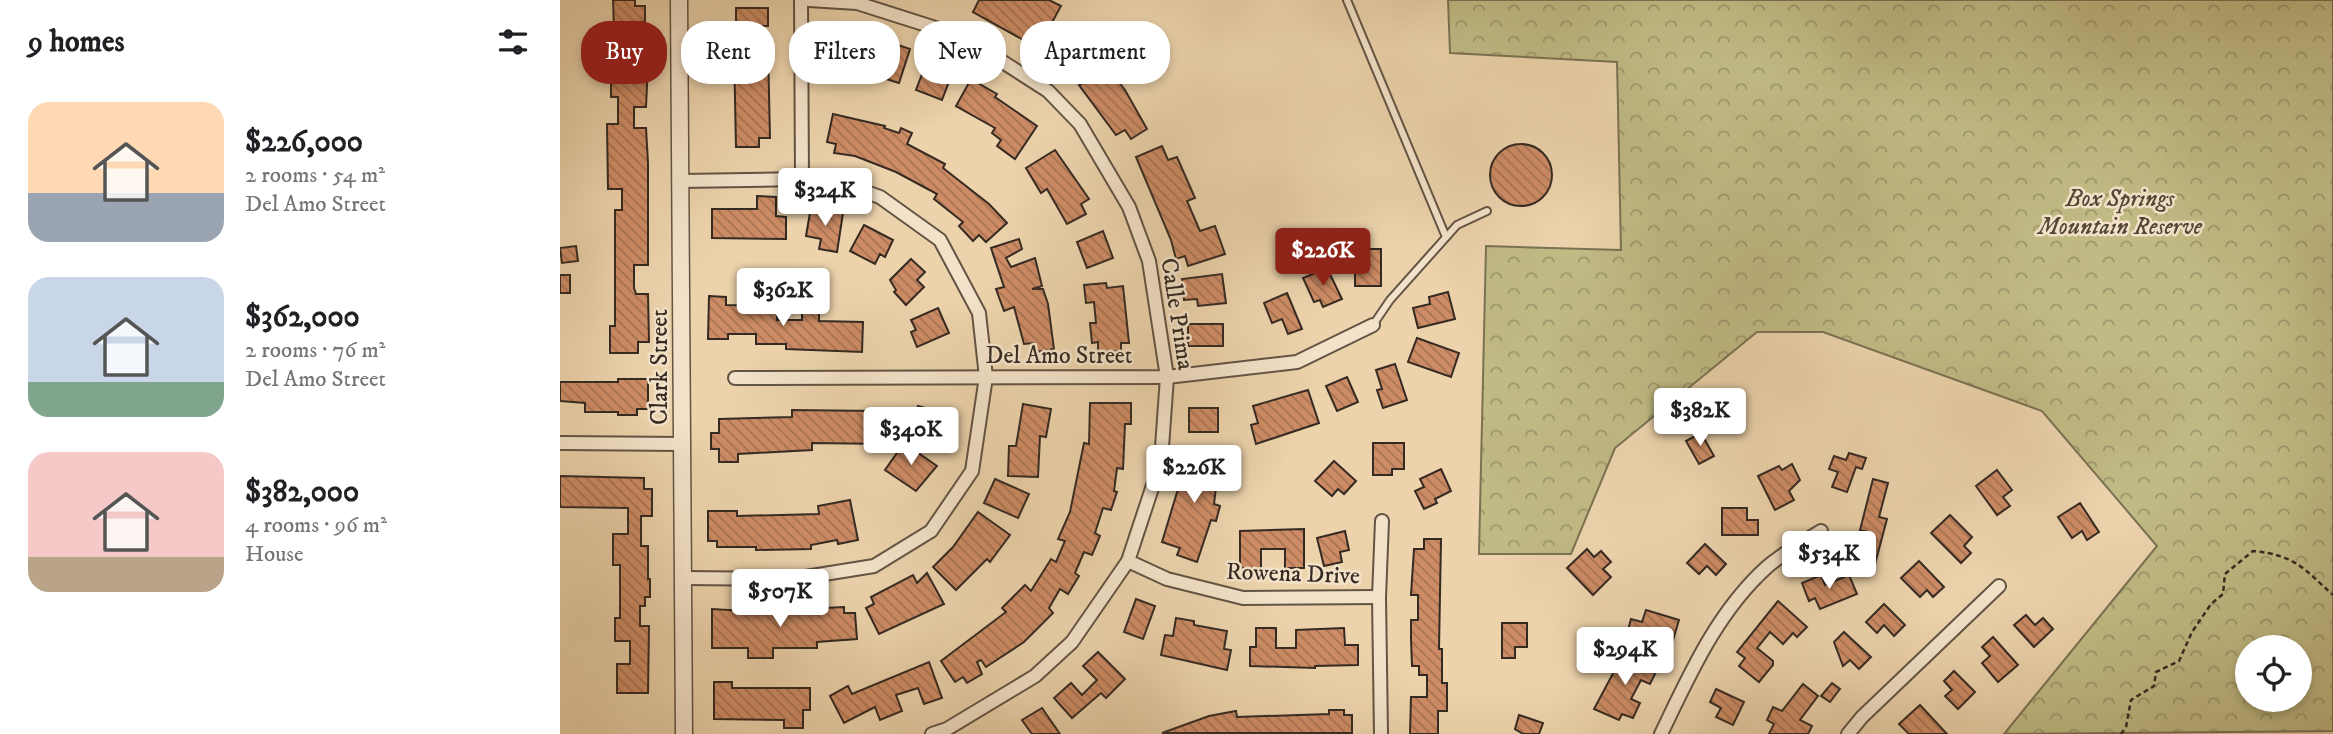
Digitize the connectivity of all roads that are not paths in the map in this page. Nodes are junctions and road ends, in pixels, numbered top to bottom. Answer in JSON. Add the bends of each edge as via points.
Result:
{"nodes":[{"id":1,"x":679,"y":0,"type":"edge"},
{"id":2,"x":801,"y":0,"type":"edge"},
{"id":3,"x":809,"y":0,"type":"edge"},
{"id":4,"x":1346,"y":0,"type":"edge"},
{"id":5,"x":802,"y":179,"type":"junction"},
{"id":6,"x":681,"y":181,"type":"junction"},
{"id":7,"x":1487,"y":211,"type":"dead end"},
{"id":8,"x":1446,"y":237,"type":"junction"},
{"id":9,"x":1373,"y":325,"type":"joint"},
{"id":10,"x":986,"y":377,"type":"junction"},
{"id":11,"x":1167,"y":377,"type":"junction"},
{"id":12,"x":735,"y":379,"type":"dead end"},
{"id":13,"x":560,"y":443,"type":"edge"},
{"id":14,"x":683,"y":444,"type":"junction"},
{"id":15,"x":1382,"y":520,"type":"dead end"},
{"id":16,"x":1821,"y":531,"type":"dead end"},
{"id":17,"x":1128,"y":561,"type":"junction"},
{"id":18,"x":684,"y":578,"type":"junction"},
{"id":19,"x":2000,"y":586,"type":"dead end"},
{"id":20,"x":1379,"y":597,"type":"junction"},
{"id":21,"x":684,"y":734,"type":"edge"},
{"id":22,"x":932,"y":734,"type":"edge"},
{"id":23,"x":1381,"y":734,"type":"edge"},
{"id":24,"x":1661,"y":734,"type":"edge"},
{"id":25,"x":1847,"y":734,"type":"edge"}],
"edges":[{"from":1,"to":6,"type":"street","name":"Clark Street"},
{"from":2,"to":5,"type":"street"},
{"from":3,"to":11,"type":"street","name":"Calle Prima","via":[[857,3],[964,37],[1048,91],[1080,124],[1129,207],[1149,261]]},
{"from":4,"to":8,"type":"lane"},
{"from":5,"to":6,"type":"street"},
{"from":5,"to":10,"type":"street","via":[[841,183],[880,197],[940,240],[979,313]]},
{"from":6,"to":14,"type":"street","name":"Clark Street"},
{"from":7,"to":8,"type":"lane","via":[[1457,225]]},
{"from":8,"to":9,"type":"lane"},
{"from":9,"to":11,"type":"street","name":"Del Amo Street","via":[[1297,362]]},
{"from":10,"to":11,"type":"street","name":"Del Amo Street"},
{"from":10,"to":12,"type":"street","name":"Del Amo Street"},
{"from":10,"to":18,"type":"street","via":[[972,471],[931,531],[874,566],[793,579]]},
{"from":11,"to":17,"type":"street","name":"Calle Prima","via":[[1161,461]]},
{"from":13,"to":14,"type":"street"},
{"from":14,"to":18,"type":"street","name":"Clark Street"},
{"from":15,"to":20,"type":"street"},
{"from":16,"to":24,"type":"street","via":[[1769,565],[1747,587],[1699,657]]},
{"from":17,"to":20,"type":"street","name":"Rowena Drive","via":[[1167,579],[1243,598]]},
{"from":17,"to":22,"type":"street","name":"Calle Prima","via":[[1072,642],[1035,676]]},
{"from":18,"to":21,"type":"street","name":"Clark Street"},
{"from":19,"to":25,"type":"street"},
{"from":20,"to":23,"type":"street"}]}
